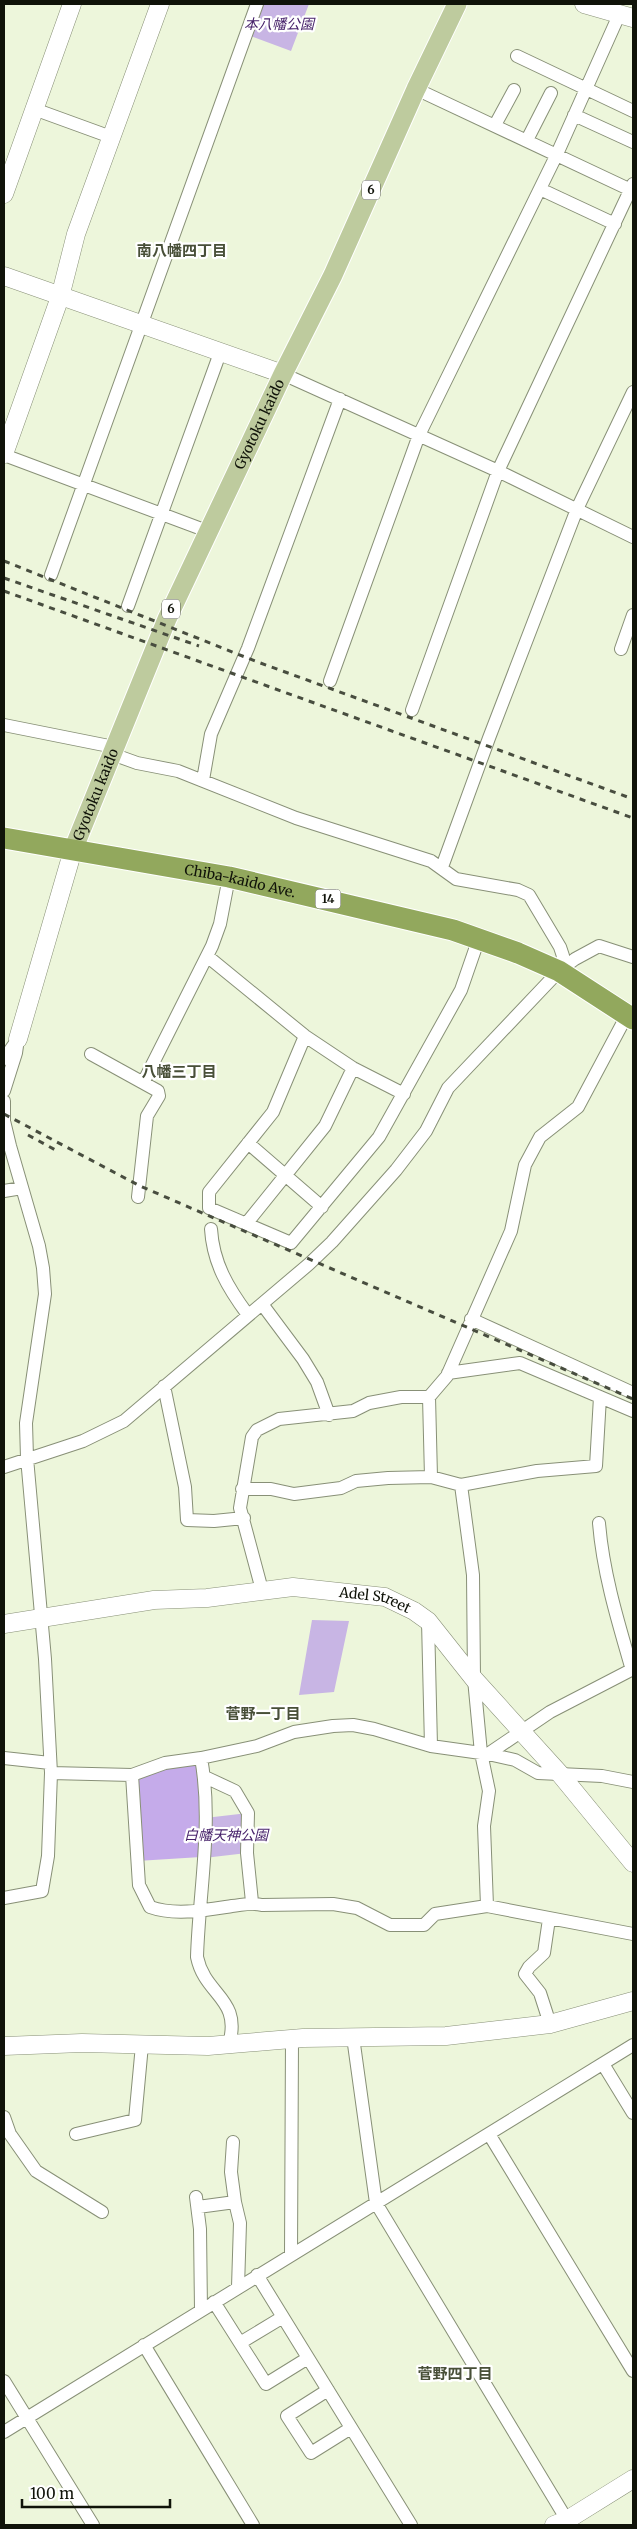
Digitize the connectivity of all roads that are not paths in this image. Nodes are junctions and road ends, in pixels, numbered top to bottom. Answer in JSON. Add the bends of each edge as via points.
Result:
{"nodes":[{"id":1,"x":72,"y":4,"type":"edge"},
{"id":2,"x":160,"y":4,"type":"edge"},
{"id":3,"x":257,"y":4,"type":"edge"},
{"id":4,"x":457,"y":4,"type":"edge"},
{"id":5,"x":584,"y":4,"type":"edge"},
{"id":6,"x":626,"y":16,"type":"edge"},
{"id":7,"x":517,"y":56,"type":"dead end"},
{"id":8,"x":416,"y":89,"type":"junction"},
{"id":9,"x":586,"y":89,"type":"junction"},
{"id":10,"x":514,"y":90,"type":"dead end"},
{"id":11,"x":551,"y":93,"type":"dead end"},
{"id":12,"x":34,"y":109,"type":"junction"},
{"id":13,"x":633,"y":111,"type":"edge"},
{"id":14,"x":574,"y":115,"type":"junction"},
{"id":15,"x":495,"y":125,"type":"junction"},
{"id":16,"x":111,"y":137,"type":"junction"},
{"id":17,"x":527,"y":140,"type":"junction"},
{"id":18,"x":633,"y":142,"type":"edge"},
{"id":19,"x":557,"y":154,"type":"junction"},
{"id":20,"x":632,"y":188,"type":"edge"},
{"id":21,"x":540,"y":189,"type":"junction"},
{"id":22,"x":4,"y":194,"type":"edge"},
{"id":23,"x":614,"y":224,"type":"junction"},
{"id":24,"x":4,"y":276,"type":"edge"},
{"id":25,"x":60,"y":297,"type":"junction"},
{"id":26,"x":142,"y":323,"type":"junction"},
{"id":27,"x":220,"y":352,"type":"junction"},
{"id":28,"x":283,"y":374,"type":"junction"},
{"id":29,"x":633,"y":392,"type":"edge"},
{"id":30,"x":340,"y":399,"type":"junction"},
{"id":31,"x":419,"y":435,"type":"junction"},
{"id":32,"x":4,"y":454,"type":"edge"},
{"id":33,"x":498,"y":471,"type":"junction"},
{"id":34,"x":84,"y":485,"type":"junction"},
{"id":35,"x":577,"y":509,"type":"junction"},
{"id":36,"x":161,"y":513,"type":"junction"},
{"id":37,"x":207,"y":531,"type":"junction"},
{"id":38,"x":633,"y":537,"type":"edge"},
{"id":39,"x":51,"y":575,"type":"dead end"},
{"id":40,"x":128,"y":606,"type":"dead end"},
{"id":41,"x":633,"y":615,"type":"edge"},
{"id":42,"x":621,"y":649,"type":"dead end"},
{"id":43,"x":330,"y":681,"type":"dead end"},
{"id":44,"x":412,"y":710,"type":"dead end"},
{"id":45,"x":4,"y":728,"type":"edge"},
{"id":46,"x":113,"y":750,"type":"junction"},
{"id":47,"x":203,"y":780,"type":"junction"},
{"id":48,"x":4,"y":838,"type":"edge"},
{"id":49,"x":73,"y":850,"type":"junction"},
{"id":50,"x":442,"y":868,"type":"junction"},
{"id":51,"x":229,"y":877,"type":"junction"},
{"id":52,"x":479,"y":938,"type":"junction"},
{"id":53,"x":207,"y":956,"type":"junction"},
{"id":54,"x":633,"y":957,"type":"edge"},
{"id":55,"x":559,"y":971,"type":"junction"},
{"id":56,"x":630,"y":1017,"type":"edge"},
{"id":57,"x":305,"y":1036,"type":"junction"},
{"id":58,"x":18,"y":1039,"type":"junction"},
{"id":59,"x":91,"y":1054,"type":"dead end"},
{"id":60,"x":4,"y":1059,"type":"edge"},
{"id":61,"x":353,"y":1068,"type":"junction"},
{"id":62,"x":144,"y":1081,"type":"junction"},
{"id":63,"x":4,"y":1091,"type":"edge"},
{"id":64,"x":404,"y":1094,"type":"junction"},
{"id":65,"x":4,"y":1101,"type":"edge"},
{"id":66,"x":6,"y":1140,"type":"edge"},
{"id":67,"x":248,"y":1143,"type":"junction"},
{"id":68,"x":284,"y":1175,"type":"junction"},
{"id":69,"x":22,"y":1188,"type":"junction"},
{"id":70,"x":4,"y":1191,"type":"edge"},
{"id":71,"x":138,"y":1197,"type":"dead end"},
{"id":72,"x":322,"y":1207,"type":"junction"},
{"id":73,"x":246,"y":1224,"type":"junction"},
{"id":74,"x":211,"y":1229,"type":"dead end"},
{"id":75,"x":262,"y":1304,"type":"junction"},
{"id":76,"x":248,"y":1315,"type":"junction"},
{"id":77,"x":471,"y":1319,"type":"junction"},
{"id":78,"x":448,"y":1373,"type":"junction"},
{"id":79,"x":164,"y":1386,"type":"junction"},
{"id":80,"x":633,"y":1393,"type":"edge"},
{"id":81,"x":429,"y":1397,"type":"junction"},
{"id":82,"x":600,"y":1397,"type":"junction"},
{"id":83,"x":633,"y":1411,"type":"edge"},
{"id":84,"x":328,"y":1415,"type":"junction"},
{"id":85,"x":27,"y":1458,"type":"junction"},
{"id":86,"x":4,"y":1467,"type":"edge"},
{"id":87,"x":431,"y":1477,"type":"junction"},
{"id":88,"x":461,"y":1486,"type":"junction"},
{"id":89,"x":242,"y":1489,"type":"junction"},
{"id":90,"x":244,"y":1518,"type":"junction"},
{"id":91,"x":600,"y":1523,"type":"dead end"},
{"id":92,"x":262,"y":1590,"type":"junction"},
{"id":93,"x":41,"y":1618,"type":"junction"},
{"id":94,"x":428,"y":1622,"type":"junction"},
{"id":95,"x":4,"y":1624,"type":"edge"},
{"id":96,"x":633,"y":1669,"type":"edge"},
{"id":97,"x":474,"y":1679,"type":"junction"},
{"id":98,"x":522,"y":1731,"type":"junction"},
{"id":99,"x":431,"y":1746,"type":"junction"},
{"id":100,"x":484,"y":1753,"type":"junction"},
{"id":101,"x":4,"y":1758,"type":"edge"},
{"id":102,"x":201,"y":1758,"type":"junction"},
{"id":103,"x":50,"y":1768,"type":"junction"},
{"id":104,"x":560,"y":1774,"type":"junction"},
{"id":105,"x":132,"y":1775,"type":"junction"},
{"id":106,"x":205,"y":1777,"type":"junction"},
{"id":107,"x":633,"y":1782,"type":"edge"},
{"id":108,"x":633,"y":1863,"type":"edge"},
{"id":109,"x":4,"y":1898,"type":"edge"},
{"id":110,"x":252,"y":1902,"type":"junction"},
{"id":111,"x":487,"y":1906,"type":"junction"},
{"id":112,"x":198,"y":1910,"type":"junction"},
{"id":113,"x":549,"y":1919,"type":"junction"},
{"id":114,"x":633,"y":1934,"type":"edge"},
{"id":115,"x":633,"y":2001,"type":"edge"},
{"id":116,"x":550,"y":2024,"type":"junction"},
{"id":117,"x":353,"y":2037,"type":"junction"},
{"id":118,"x":292,"y":2039,"type":"junction"},
{"id":119,"x":229,"y":2044,"type":"junction"},
{"id":120,"x":142,"y":2045,"type":"junction"},
{"id":121,"x":633,"y":2045,"type":"edge"},
{"id":122,"x":4,"y":2046,"type":"edge"},
{"id":123,"x":603,"y":2064,"type":"junction"},
{"id":124,"x":633,"y":2113,"type":"edge"},
{"id":125,"x":4,"y":2118,"type":"edge"},
{"id":126,"x":76,"y":2134,"type":"dead end"},
{"id":127,"x":489,"y":2134,"type":"junction"},
{"id":128,"x":233,"y":2142,"type":"dead end"},
{"id":129,"x":235,"y":2202,"type":"junction"},
{"id":130,"x":376,"y":2203,"type":"junction"},
{"id":131,"x":102,"y":2212,"type":"dead end"},
{"id":132,"x":291,"y":2254,"type":"junction"},
{"id":133,"x":257,"y":2275,"type":"junction"},
{"id":134,"x":238,"y":2287,"type":"junction"},
{"id":135,"x":214,"y":2302,"type":"junction"},
{"id":136,"x":201,"y":2310,"type":"junction"},
{"id":137,"x":283,"y":2317,"type":"junction"},
{"id":138,"x":240,"y":2343,"type":"junction"},
{"id":139,"x":144,"y":2345,"type":"junction"},
{"id":140,"x":308,"y":2358,"type":"junction"},
{"id":141,"x":633,"y":2371,"type":"edge"},
{"id":142,"x":4,"y":2381,"type":"edge"},
{"id":143,"x":328,"y":2390,"type":"junction"},
{"id":144,"x":28,"y":2417,"type":"junction"},
{"id":145,"x":351,"y":2428,"type":"junction"},
{"id":146,"x":4,"y":2432,"type":"edge"},
{"id":147,"x":633,"y":2479,"type":"edge"},
{"id":148,"x":564,"y":2523,"type":"edge"},
{"id":149,"x":93,"y":2525,"type":"edge"},
{"id":150,"x":253,"y":2525,"type":"edge"},
{"id":151,"x":411,"y":2525,"type":"edge"}],
"edges":[{"from":1,"to":12,"type":"street"},
{"from":2,"to":16,"type":"street"},
{"from":3,"to":26,"type":"street"},
{"from":4,"to":8,"type":"main road","name":"Gyotoku kaido","number":"6"},
{"from":5,"to":6,"type":"street"},
{"from":6,"to":9,"type":"street"},
{"from":7,"to":9,"type":"street"},
{"from":8,"to":15,"type":"street"},
{"from":8,"to":28,"type":"main road","name":"Gyotoku kaido","number":"6","via":[[333,275]]},
{"from":9,"to":13,"type":"street"},
{"from":9,"to":14,"type":"street"},
{"from":10,"to":15,"type":"street"},
{"from":11,"to":17,"type":"street"},
{"from":12,"to":16,"type":"street"},
{"from":12,"to":22,"type":"street"},
{"from":14,"to":18,"type":"street"},
{"from":14,"to":19,"type":"street"},
{"from":15,"to":17,"type":"street"},
{"from":16,"to":25,"type":"street","via":[[76,234]]},
{"from":17,"to":19,"type":"street"},
{"from":19,"to":20,"type":"street"},
{"from":19,"to":21,"type":"street"},
{"from":20,"to":23,"type":"street"},
{"from":21,"to":23,"type":"street"},
{"from":21,"to":31,"type":"street"},
{"from":23,"to":33,"type":"street"},
{"from":24,"to":25,"type":"street"},
{"from":25,"to":26,"type":"street"},
{"from":25,"to":32,"type":"street"},
{"from":26,"to":27,"type":"street"},
{"from":26,"to":34,"type":"street"},
{"from":27,"to":28,"type":"street"},
{"from":27,"to":36,"type":"street"},
{"from":28,"to":30,"type":"street"},
{"from":28,"to":37,"type":"main road","name":"Gyotoku kaido","number":"6"},
{"from":29,"to":35,"type":"street"},
{"from":30,"to":31,"type":"street"},
{"from":30,"to":47,"type":"street","via":[[248,648],[211,734]]},
{"from":31,"to":33,"type":"street"},
{"from":31,"to":43,"type":"street"},
{"from":32,"to":34,"type":"street"},
{"from":33,"to":35,"type":"street"},
{"from":33,"to":44,"type":"street"},
{"from":34,"to":36,"type":"street"},
{"from":34,"to":39,"type":"street"},
{"from":35,"to":38,"type":"street"},
{"from":35,"to":50,"type":"street"},
{"from":36,"to":37,"type":"street"},
{"from":36,"to":40,"type":"street"},
{"from":37,"to":46,"type":"main road","name":"Gyotoku kaido","number":"6"},
{"from":41,"to":42,"type":"street"},
{"from":45,"to":46,"type":"street"},
{"from":46,"to":47,"type":"street","via":[[137,763]]},
{"from":46,"to":49,"type":"main road","name":"Gyotoku kaido","number":"6"},
{"from":47,"to":50,"type":"street","via":[[296,818],[431,861]]},
{"from":48,"to":49,"type":"highway","name":"Chiba-kaido Ave.","number":"14"},
{"from":49,"to":51,"type":"highway","name":"Chiba-kaido Ave.","number":"14"},
{"from":49,"to":58,"type":"street"},
{"from":50,"to":55,"type":"street","via":[[456,879],[518,890],[528,895],[560,947],[563,956]]},
{"from":51,"to":52,"type":"highway","name":"Chiba-kaido Ave.","number":"14","via":[[322,897]]},
{"from":51,"to":53,"type":"street","via":[[220,924]]},
{"from":52,"to":55,"type":"highway","name":"Chiba-kaido Ave.","number":"14"},
{"from":52,"to":64,"type":"street","via":[[461,990]]},
{"from":53,"to":57,"type":"street"},
{"from":53,"to":62,"type":"street"},
{"from":54,"to":55,"type":"street","via":[[599,946],[575,958]]},
{"from":55,"to":56,"type":"highway","name":"Chiba-kaido Ave.","number":"14"},
{"from":55,"to":75,"type":"street","via":[[448,1088],[426,1131],[358,1213],[309,1264]]},
{"from":56,"to":77,"type":"street","via":[[578,1107],[540,1137],[525,1165],[511,1231]]},
{"from":57,"to":61,"type":"street"},
{"from":57,"to":67,"type":"street","via":[[273,1112]]},
{"from":58,"to":60,"type":"street"},
{"from":58,"to":63,"type":"street"},
{"from":59,"to":62,"type":"street"},
{"from":61,"to":64,"type":"street"},
{"from":61,"to":68,"type":"street","via":[[325,1126]]},
{"from":62,"to":71,"type":"street","via":[[158,1091],[159,1096],[147,1116]]},
{"from":64,"to":72,"type":"street","via":[[380,1137]]},
{"from":65,"to":66,"type":"street"},
{"from":66,"to":69,"type":"street"},
{"from":67,"to":68,"type":"street"},
{"from":67,"to":73,"type":"street","via":[[209,1192],[209,1208]]},
{"from":68,"to":72,"type":"street"},
{"from":68,"to":73,"type":"street"},
{"from":69,"to":70,"type":"street"},
{"from":69,"to":85,"type":"street","via":[[39,1246],[44,1294],[29,1394]]},
{"from":72,"to":73,"type":"street","via":[[291,1243]]},
{"from":74,"to":76,"type":"street","via":[[216,1261],[233,1295]]},
{"from":75,"to":76,"type":"street"},
{"from":75,"to":84,"type":"street","via":[[317,1382]]},
{"from":76,"to":79,"type":"street"},
{"from":77,"to":78,"type":"street"},
{"from":77,"to":80,"type":"street"},
{"from":78,"to":81,"type":"street"},
{"from":78,"to":82,"type":"street","via":[[520,1363]]},
{"from":79,"to":85,"type":"street","via":[[124,1421],[83,1441]]},
{"from":79,"to":90,"type":"street","via":[[185,1487],[187,1520]]},
{"from":81,"to":84,"type":"street","via":[[401,1397]]},
{"from":81,"to":87,"type":"street"},
{"from":82,"to":83,"type":"street"},
{"from":82,"to":88,"type":"street","via":[[596,1466],[536,1470]]},
{"from":84,"to":89,"type":"street","via":[[279,1419],[257,1430],[252,1437]]},
{"from":85,"to":86,"type":"street"},
{"from":85,"to":93,"type":"street"},
{"from":87,"to":88,"type":"street"},
{"from":87,"to":89,"type":"street","via":[[356,1481],[341,1488],[294,1494],[271,1489]]},
{"from":88,"to":97,"type":"street","via":[[473,1575]]},
{"from":89,"to":90,"type":"street","via":[[240,1508]]},
{"from":90,"to":92,"type":"street"},
{"from":91,"to":96,"type":"street","via":[[615,1611]]},
{"from":92,"to":93,"type":"street","name":"Adel Street","via":[[207,1598],[154,1600]]},
{"from":92,"to":94,"type":"street","name":"Adel Street","via":[[313,1588],[385,1597]]},
{"from":93,"to":95,"type":"street","name":"Adel Street"},
{"from":93,"to":103,"type":"street"},
{"from":94,"to":97,"type":"street","name":"Adel Street"},
{"from":94,"to":99,"type":"street"},
{"from":96,"to":98,"type":"street","via":[[550,1712]]},
{"from":97,"to":98,"type":"street","name":"Adel Street"},
{"from":97,"to":100,"type":"street"},
{"from":98,"to":100,"type":"street"},
{"from":98,"to":104,"type":"street","name":"Adel Street"},
{"from":99,"to":100,"type":"street"},
{"from":99,"to":102,"type":"street","via":[[374,1729],[333,1726],[294,1732],[257,1746]]},
{"from":100,"to":104,"type":"street","via":[[515,1760],[538,1773]]},
{"from":100,"to":111,"type":"street","via":[[489,1791],[484,1826]]},
{"from":101,"to":103,"type":"street"},
{"from":102,"to":105,"type":"street","via":[[165,1763]]},
{"from":102,"to":106,"type":"street"},
{"from":103,"to":105,"type":"street"},
{"from":103,"to":109,"type":"street","via":[[48,1856],[42,1891]]},
{"from":104,"to":107,"type":"street","via":[[602,1776]]},
{"from":104,"to":108,"type":"street","name":"Adel Street"},
{"from":105,"to":112,"type":"street","via":[[139,1886],[150,1907]]},
{"from":106,"to":110,"type":"street","via":[[235,1791],[248,1813],[247,1853]]},
{"from":106,"to":112,"type":"street","via":[[204,1856]]},
{"from":110,"to":111,"type":"street","via":[[262,1905],[333,1904],[358,1908],[390,1925],[412,1926],[424,1925],[435,1914]]},
{"from":110,"to":112,"type":"street"},
{"from":111,"to":113,"type":"street"},
{"from":112,"to":119,"type":"street","via":[[199,1966],[229,2008],[234,2027]]},
{"from":113,"to":114,"type":"street"},
{"from":113,"to":116,"type":"street","via":[[544,1953],[525,1974],[540,1993]]},
{"from":115,"to":116,"type":"street"},
{"from":116,"to":117,"type":"street","via":[[446,2036]]},
{"from":117,"to":118,"type":"street"},
{"from":117,"to":130,"type":"street"},
{"from":118,"to":119,"type":"street"},
{"from":118,"to":132,"type":"street"},
{"from":119,"to":120,"type":"street"},
{"from":120,"to":122,"type":"street"},
{"from":120,"to":126,"type":"street","via":[[135,2120]]},
{"from":121,"to":123,"type":"street"},
{"from":123,"to":124,"type":"street"},
{"from":123,"to":127,"type":"street"},
{"from":125,"to":131,"type":"street","via":[[10,2134],[36,2171]]},
{"from":127,"to":130,"type":"street"},
{"from":127,"to":141,"type":"street"},
{"from":128,"to":129,"type":"street","via":[[231,2172]]},
{"from":129,"to":134,"type":"street","via":[[240,2223]]},
{"from":129,"to":136,"type":"street","via":[[197,2202]]},
{"from":130,"to":132,"type":"street"},
{"from":130,"to":148,"type":"street"},
{"from":132,"to":133,"type":"street"},
{"from":133,"to":134,"type":"street"},
{"from":133,"to":137,"type":"street"},
{"from":134,"to":135,"type":"street"},
{"from":135,"to":136,"type":"street"},
{"from":135,"to":138,"type":"street"},
{"from":136,"to":139,"type":"street"},
{"from":137,"to":138,"type":"street"},
{"from":137,"to":140,"type":"street"},
{"from":138,"to":140,"type":"street","via":[[266,2384]]},
{"from":139,"to":144,"type":"street"},
{"from":139,"to":150,"type":"street"},
{"from":140,"to":143,"type":"street"},
{"from":142,"to":144,"type":"street"},
{"from":143,"to":145,"type":"street"},
{"from":143,"to":145,"type":"street","via":[[287,2416],[311,2453]]},
{"from":144,"to":146,"type":"street"},
{"from":144,"to":149,"type":"street"},
{"from":145,"to":151,"type":"street"},
{"from":147,"to":148,"type":"street"}]}
